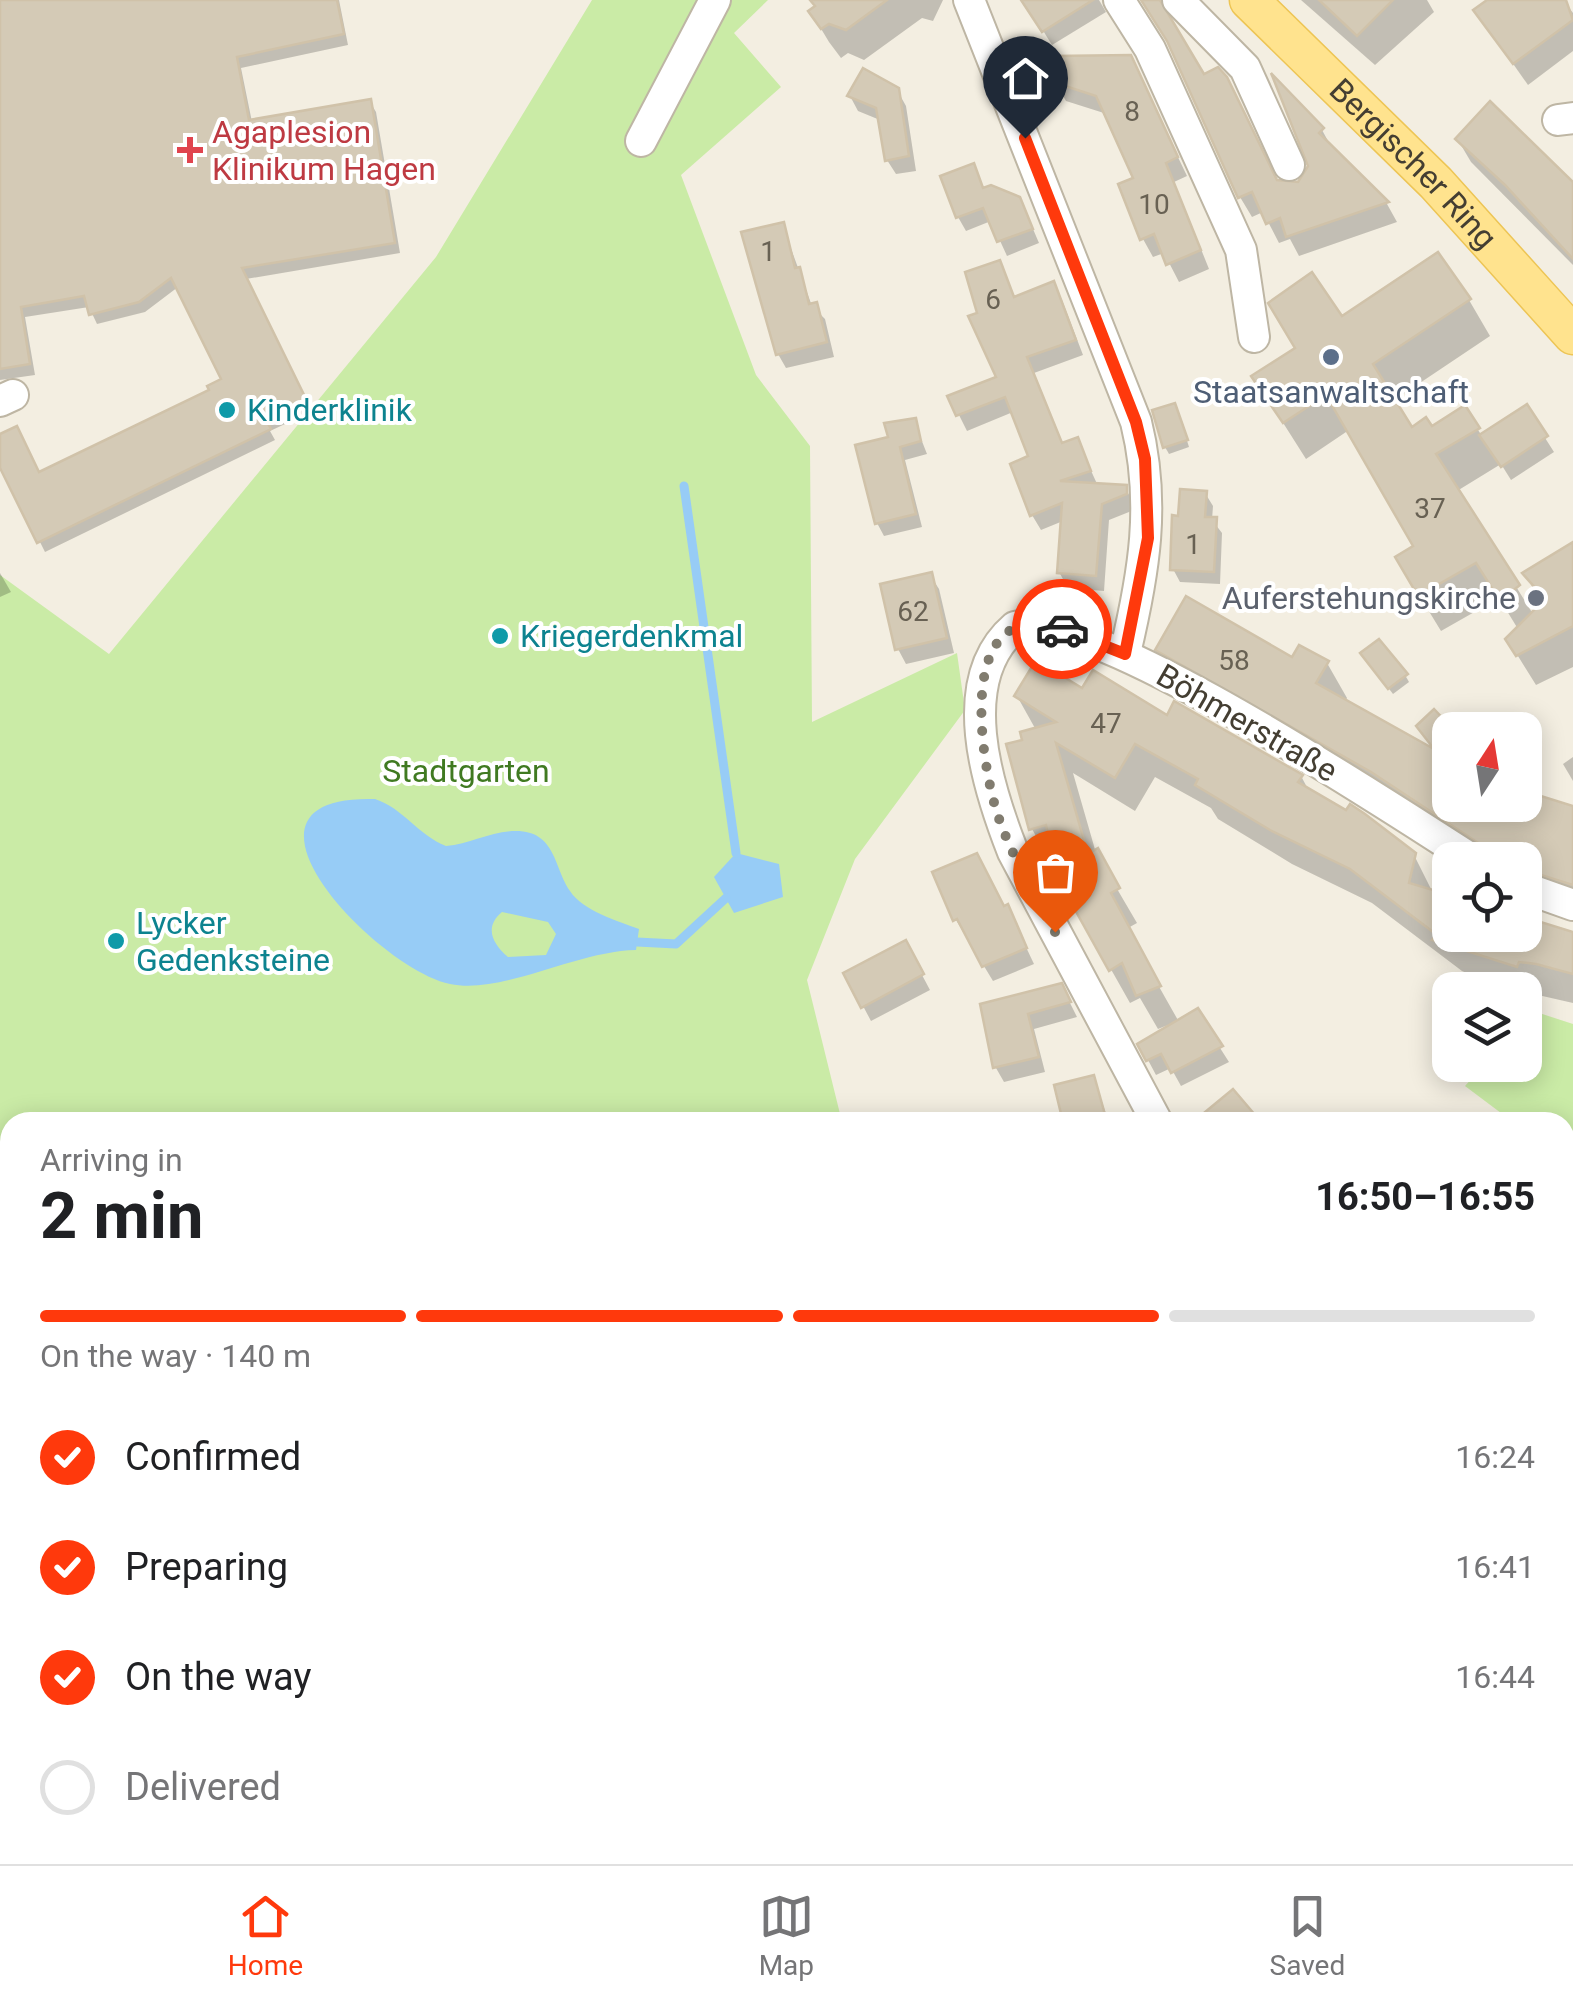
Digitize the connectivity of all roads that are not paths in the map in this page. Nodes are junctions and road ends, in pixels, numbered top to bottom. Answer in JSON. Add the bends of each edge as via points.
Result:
{"nodes":[{"id":1,"x":715,"y":0,"type":"edge"},
{"id":2,"x":969,"y":0,"type":"edge"},
{"id":3,"x":1178,"y":0,"type":"edge"},
{"id":4,"x":1249,"y":0,"type":"edge"},
{"id":5,"x":1123,"y":1,"type":"edge"},
{"id":6,"x":640,"y":141,"type":"dead end"},
{"id":7,"x":1289,"y":165,"type":"dead end"},
{"id":8,"x":1573,"y":335,"type":"edge"},
{"id":9,"x":1254,"y":337,"type":"dead end"},
{"id":10,"x":1125,"y":654,"type":"junction"},
{"id":11,"x":1444,"y":842,"type":"edge"},
{"id":12,"x":1542,"y":894,"type":"edge"},
{"id":13,"x":1573,"y":905,"type":"edge"},
{"id":14,"x":1153,"y":1112,"type":"edge"}],
"edges":[{"from":1,"to":6,"type":"street"},
{"from":2,"to":10,"type":"street","via":[[1145,459],[1148,538]]},
{"from":3,"to":7,"type":"street","via":[[1245,68]]},
{"from":4,"to":8,"type":"main road","name":"Bergischer Ring","via":[[1436,182]]},
{"from":5,"to":9,"type":"street","via":[[1241,250]]},
{"from":10,"to":11,"type":"street","name":"Böhmerstraße"},
{"from":10,"to":14,"type":"street","name":"Böhmerstraße","via":[[1049,624],[1015,626],[988,658],[982,748],[1013,852]]},
{"from":12,"to":13,"type":"street"}]}
